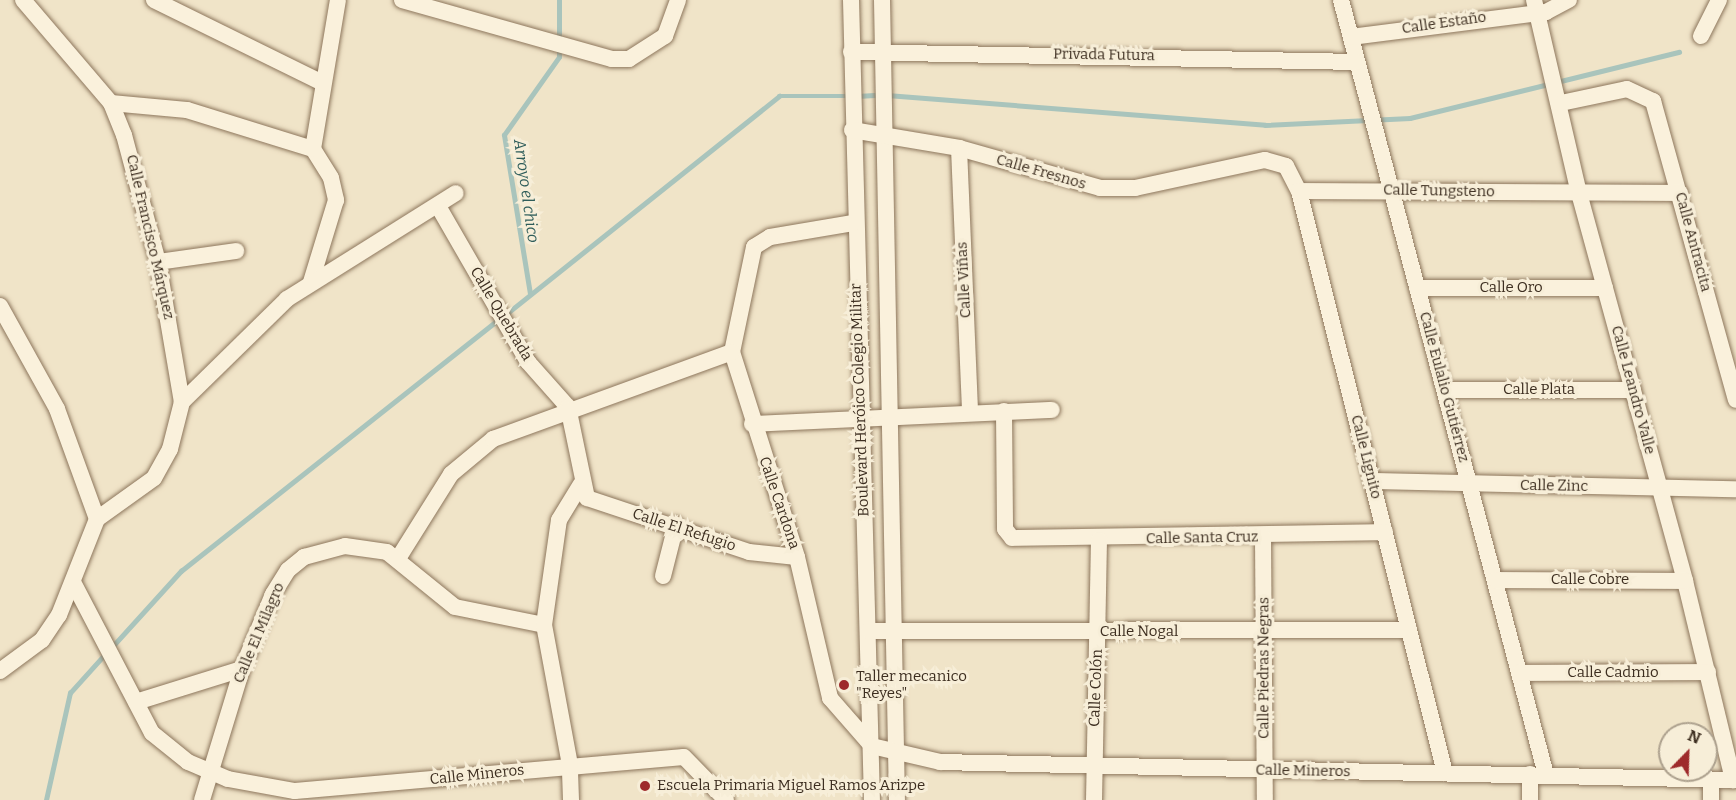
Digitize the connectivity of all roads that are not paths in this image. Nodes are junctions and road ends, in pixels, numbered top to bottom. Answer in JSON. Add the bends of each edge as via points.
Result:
{"nodes":[{"id":1,"x":23,"y":0,"type":"edge"},
{"id":2,"x":154,"y":0,"type":"edge"},
{"id":3,"x":338,"y":0,"type":"edge"},
{"id":4,"x":402,"y":0,"type":"edge"},
{"id":5,"x":678,"y":0,"type":"edge"},
{"id":6,"x":851,"y":0,"type":"edge"},
{"id":7,"x":882,"y":0,"type":"edge"},
{"id":8,"x":1341,"y":0,"type":"edge"},
{"id":9,"x":1569,"y":0,"type":"edge"},
{"id":10,"x":1719,"y":0,"type":"edge"},
{"id":11,"x":1536,"y":6,"type":"edge"},
{"id":12,"x":1701,"y":36,"type":"dead end"},
{"id":13,"x":1351,"y":37,"type":"junction"},
{"id":14,"x":851,"y":52,"type":"junction"},
{"id":15,"x":882,"y":52,"type":"junction"},
{"id":16,"x":1356,"y":62,"type":"junction"},
{"id":17,"x":321,"y":82,"type":"junction"},
{"id":18,"x":111,"y":103,"type":"junction"},
{"id":19,"x":1561,"y":103,"type":"junction"},
{"id":20,"x":852,"y":130,"type":"junction"},
{"id":21,"x":882,"y":134,"type":"junction"},
{"id":22,"x":313,"y":148,"type":"junction"},
{"id":23,"x":959,"y":148,"type":"junction"},
{"id":24,"x":1265,"y":160,"type":"joint"},
{"id":25,"x":1391,"y":190,"type":"junction"},
{"id":26,"x":1299,"y":191,"type":"junction"},
{"id":27,"x":456,"y":193,"type":"dead end"},
{"id":28,"x":1579,"y":193,"type":"junction"},
{"id":29,"x":1680,"y":193,"type":"junction"},
{"id":30,"x":438,"y":206,"type":"junction"},
{"id":31,"x":854,"y":223,"type":"junction"},
{"id":32,"x":236,"y":251,"type":"dead end"},
{"id":33,"x":158,"y":262,"type":"junction"},
{"id":34,"x":311,"y":282,"type":"junction"},
{"id":35,"x":1417,"y":288,"type":"junction"},
{"id":36,"x":1605,"y":288,"type":"junction"},
{"id":37,"x":0,"y":306,"type":"edge"},
{"id":38,"x":732,"y":352,"type":"junction"},
{"id":39,"x":1445,"y":390,"type":"junction"},
{"id":40,"x":1633,"y":390,"type":"junction"},
{"id":41,"x":1736,"y":400,"type":"edge"},
{"id":42,"x":182,"y":402,"type":"junction"},
{"id":43,"x":568,"y":407,"type":"junction"},
{"id":44,"x":1052,"y":410,"type":"dead end"},
{"id":45,"x":1004,"y":411,"type":"junction"},
{"id":46,"x":970,"y":413,"type":"junction"},
{"id":47,"x":889,"y":416,"type":"junction"},
{"id":48,"x":859,"y":417,"type":"junction"},
{"id":49,"x":752,"y":424,"type":"junction"},
{"id":50,"x":1372,"y":481,"type":"junction"},
{"id":51,"x":1469,"y":483,"type":"junction"},
{"id":52,"x":581,"y":484,"type":"junction"},
{"id":53,"x":1659,"y":487,"type":"junction"},
{"id":54,"x":1736,"y":489,"type":"edge"},
{"id":55,"x":97,"y":519,"type":"junction"},
{"id":56,"x":676,"y":525,"type":"junction"},
{"id":57,"x":1385,"y":532,"type":"junction"},
{"id":58,"x":1263,"y":537,"type":"junction"},
{"id":59,"x":1099,"y":540,"type":"junction"},
{"id":60,"x":797,"y":557,"type":"junction"},
{"id":61,"x":399,"y":558,"type":"junction"},
{"id":62,"x":663,"y":576,"type":"dead end"},
{"id":63,"x":1496,"y":579,"type":"junction"},
{"id":64,"x":1685,"y":581,"type":"junction"},
{"id":65,"x":74,"y":584,"type":"junction"},
{"id":66,"x":544,"y":625,"type":"junction"},
{"id":67,"x":869,"y":630,"type":"junction"},
{"id":68,"x":897,"y":630,"type":"junction"},
{"id":69,"x":1409,"y":630,"type":"junction"},
{"id":70,"x":1264,"y":631,"type":"junction"},
{"id":71,"x":1098,"y":632,"type":"junction"},
{"id":72,"x":242,"y":669,"type":"junction"},
{"id":73,"x":0,"y":671,"type":"edge"},
{"id":74,"x":1708,"y":672,"type":"junction"},
{"id":75,"x":1519,"y":673,"type":"junction"},
{"id":76,"x":136,"y":702,"type":"junction"},
{"id":77,"x":872,"y":746,"type":"junction"},
{"id":78,"x":897,"y":755,"type":"junction"},
{"id":79,"x":570,"y":765,"type":"junction"},
{"id":80,"x":1094,"y":766,"type":"junction"},
{"id":81,"x":1264,"y":771,"type":"junction"},
{"id":82,"x":211,"y":772,"type":"junction"},
{"id":83,"x":1445,"y":773,"type":"junction"},
{"id":84,"x":1538,"y":775,"type":"junction"},
{"id":85,"x":1658,"y":778,"type":"edge"},
{"id":86,"x":1718,"y":780,"type":"edge"},
{"id":87,"x":1734,"y":780,"type":"edge"},
{"id":88,"x":1711,"y":782,"type":"edge"},
{"id":89,"x":202,"y":800,"type":"edge"},
{"id":90,"x":571,"y":800,"type":"edge"},
{"id":91,"x":726,"y":800,"type":"edge"},
{"id":92,"x":872,"y":800,"type":"edge"},
{"id":93,"x":897,"y":800,"type":"edge"},
{"id":94,"x":1094,"y":800,"type":"edge"},
{"id":95,"x":1265,"y":800,"type":"edge"},
{"id":96,"x":1530,"y":800,"type":"edge"},
{"id":97,"x":1711,"y":800,"type":"edge"}],
"edges":[{"from":1,"to":18,"type":"street","name":"Calle Francisco Márquez"},
{"from":2,"to":17,"type":"street"},
{"from":3,"to":17,"type":"street"},
{"from":4,"to":5,"type":"street","via":[[612,59],[629,59],[665,36]]},
{"from":6,"to":14,"type":"street","name":"Boulevard Heróico Colegio Militar"},
{"from":7,"to":15,"type":"street","name":"Boulevard Heróico Colegio Militar"},
{"from":8,"to":13,"type":"street","name":"Calle Eulalio Gutiérrez"},
{"from":9,"to":11,"type":"street","name":"Calle Estaño"},
{"from":10,"to":12,"type":"street"},
{"from":11,"to":13,"type":"street","name":"Calle Estaño"},
{"from":11,"to":19,"type":"street","name":"Calle Leandro Valle"},
{"from":13,"to":16,"type":"street","name":"Calle Eulalio Gutiérrez"},
{"from":14,"to":15,"type":"street","name":"Privada Futura"},
{"from":14,"to":20,"type":"street","name":"Boulevard Heróico Colegio Militar"},
{"from":15,"to":16,"type":"street","name":"Privada Futura"},
{"from":15,"to":21,"type":"street","name":"Boulevard Heróico Colegio Militar"},
{"from":16,"to":25,"type":"street","name":"Calle Eulalio Gutiérrez"},
{"from":17,"to":22,"type":"street"},
{"from":18,"to":22,"type":"street","via":[[187,110]]},
{"from":18,"to":33,"type":"street","name":"Calle Francisco Márquez","via":[[138,175]]},
{"from":19,"to":28,"type":"street","name":"Calle Leandro Valle"},
{"from":19,"to":29,"type":"street","name":"Calle Antracita","via":[[1639,91],[1657,110]]},
{"from":20,"to":21,"type":"street","name":"Calle Fresnos"},
{"from":20,"to":31,"type":"street","name":"Boulevard Heróico Colegio Militar"},
{"from":21,"to":23,"type":"street","name":"Calle Fresnos"},
{"from":21,"to":47,"type":"street","name":"Boulevard Heróico Colegio Militar"},
{"from":22,"to":34,"type":"street","via":[[331,178],[336,200]]},
{"from":23,"to":24,"type":"street","name":"Calle Fresnos","via":[[1100,188],[1136,188]]},
{"from":23,"to":46,"type":"street","name":"Calle Viñas"},
{"from":24,"to":26,"type":"street","name":"Calle Lignito","via":[[1286,166]]},
{"from":25,"to":26,"type":"street","name":"Calle Tungsteno"},
{"from":25,"to":28,"type":"street","name":"Calle Tungsteno"},
{"from":25,"to":35,"type":"street","name":"Calle Eulalio Gutiérrez"},
{"from":26,"to":50,"type":"street","name":"Calle Lignito"},
{"from":27,"to":30,"type":"street"},
{"from":28,"to":29,"type":"street","name":"Calle Tungsteno"},
{"from":28,"to":36,"type":"street","name":"Calle Leandro Valle"},
{"from":29,"to":41,"type":"street","name":"Calle Antracita"},
{"from":30,"to":34,"type":"street","via":[[350,264]]},
{"from":30,"to":43,"type":"street","name":"Calle Quebrada","via":[[528,362]]},
{"from":31,"to":38,"type":"street","name":"Calle Cardona","via":[[770,237],[754,247]]},
{"from":31,"to":48,"type":"street","name":"Boulevard Heróico Colegio Militar"},
{"from":32,"to":33,"type":"street"},
{"from":33,"to":42,"type":"street","name":"Calle Francisco Márquez"},
{"from":34,"to":42,"type":"street","via":[[249,333]]},
{"from":35,"to":36,"type":"street","name":"Calle Oro"},
{"from":35,"to":39,"type":"street","name":"Calle Eulalio Gutiérrez"},
{"from":36,"to":40,"type":"street","name":"Calle Leandro Valle"},
{"from":37,"to":55,"type":"street","via":[[57,409]]},
{"from":38,"to":43,"type":"street","via":[[621,395]]},
{"from":38,"to":49,"type":"street","name":"Calle Cardona"},
{"from":39,"to":40,"type":"street","name":"Calle Plata"},
{"from":39,"to":51,"type":"street","name":"Calle Eulalio Gutiérrez"},
{"from":40,"to":53,"type":"street","name":"Calle Leandro Valle"},
{"from":42,"to":55,"type":"street","via":[[170,448],[154,478]]},
{"from":43,"to":52,"type":"street"},
{"from":43,"to":61,"type":"street","via":[[469,454]]},
{"from":44,"to":45,"type":"street"},
{"from":45,"to":46,"type":"street"},
{"from":45,"to":59,"type":"street","name":"Calle Santa Cruz","via":[[1005,529],[1018,539]]},
{"from":46,"to":47,"type":"street"},
{"from":47,"to":48,"type":"street"},
{"from":47,"to":68,"type":"street","name":"Boulevard Heróico Colegio Militar"},
{"from":48,"to":49,"type":"street"},
{"from":48,"to":67,"type":"street","name":"Boulevard Heróico Colegio Militar"},
{"from":49,"to":60,"type":"street","name":"Calle Cardona"},
{"from":50,"to":51,"type":"street","name":"Calle Zinc"},
{"from":50,"to":57,"type":"street","name":"Calle Lignito"},
{"from":51,"to":53,"type":"street","name":"Calle Zinc"},
{"from":51,"to":63,"type":"street","name":"Calle Eulalio Gutiérrez"},
{"from":52,"to":56,"type":"street","name":"Calle El Refugio","via":[[587,498]]},
{"from":52,"to":66,"type":"street","via":[[559,520]]},
{"from":53,"to":54,"type":"street","name":"Calle Zinc"},
{"from":53,"to":64,"type":"street","name":"Calle Leandro Valle"},
{"from":55,"to":65,"type":"street"},
{"from":56,"to":60,"type":"street","name":"Calle El Refugio","via":[[758,554]]},
{"from":56,"to":62,"type":"street"},
{"from":57,"to":58,"type":"street","name":"Calle Santa Cruz"},
{"from":57,"to":69,"type":"street","name":"Calle Lignito"},
{"from":58,"to":59,"type":"street","name":"Calle Santa Cruz"},
{"from":58,"to":70,"type":"street","name":"Calle Piedras Negras"},
{"from":59,"to":71,"type":"street","name":"Calle Colón"},
{"from":60,"to":77,"type":"street","name":"Calle Cardona","via":[[830,698]]},
{"from":61,"to":66,"type":"street","via":[[440,600],[476,614]]},
{"from":61,"to":72,"type":"street","name":"Calle El Milagro","via":[[345,546],[304,557],[288,570],[273,594]]},
{"from":63,"to":64,"type":"street","name":"Calle Cobre"},
{"from":63,"to":75,"type":"street","name":"Calle Eulalio Gutiérrez"},
{"from":64,"to":74,"type":"street","name":"Calle Leandro Valle"},
{"from":65,"to":73,"type":"street","via":[[42,640]]},
{"from":65,"to":76,"type":"street","name":"Calle Mineros"},
{"from":66,"to":79,"type":"street"},
{"from":67,"to":68,"type":"street","name":"Calle Nogal"},
{"from":67,"to":77,"type":"street","name":"Boulevard Heróico Colegio Militar"},
{"from":68,"to":71,"type":"street","name":"Calle Nogal"},
{"from":68,"to":78,"type":"street","name":"Boulevard Heróico Colegio Militar"},
{"from":69,"to":70,"type":"street","name":"Calle Nogal"},
{"from":69,"to":83,"type":"street","name":"Calle Lignito"},
{"from":70,"to":71,"type":"street","name":"Calle Nogal"},
{"from":70,"to":81,"type":"street","name":"Calle Piedras Negras"},
{"from":71,"to":80,"type":"street","name":"Calle Colón"},
{"from":72,"to":76,"type":"street"},
{"from":72,"to":82,"type":"street","name":"Calle El Milagro"},
{"from":74,"to":75,"type":"street","name":"Calle Cadmio"},
{"from":74,"to":87,"type":"street","name":"Calle Leandro Valle"},
{"from":75,"to":84,"type":"street","name":"Calle Eulalio Gutiérrez"},
{"from":76,"to":82,"type":"street","name":"Calle Mineros","via":[[167,749]]},
{"from":77,"to":78,"type":"street","name":"Calle Mineros"},
{"from":77,"to":92,"type":"street","name":"Boulevard Heróico Colegio Militar"},
{"from":78,"to":80,"type":"street","name":"Calle Mineros","via":[[940,762]]},
{"from":78,"to":93,"type":"street","name":"Boulevard Heróico Colegio Militar"},
{"from":79,"to":82,"type":"street","name":"Calle Mineros","via":[[295,791],[257,787]]},
{"from":79,"to":90,"type":"street"},
{"from":79,"to":91,"type":"street","name":"Calle Mineros","via":[[684,757]]},
{"from":80,"to":81,"type":"street","name":"Calle Mineros"},
{"from":80,"to":94,"type":"street","name":"Calle Colón"},
{"from":81,"to":83,"type":"street","name":"Calle Mineros"},
{"from":81,"to":95,"type":"street","name":"Calle Piedras Negras"},
{"from":82,"to":89,"type":"street","name":"Calle El Milagro"},
{"from":83,"to":84,"type":"street","name":"Calle Mineros"},
{"from":84,"to":85,"type":"street","name":"Calle Mineros"},
{"from":84,"to":96,"type":"street","name":"Calle Eulalio Gutiérrez"},
{"from":86,"to":87,"type":"street","name":"Calle Mineros"},
{"from":88,"to":97,"type":"street"}]}
